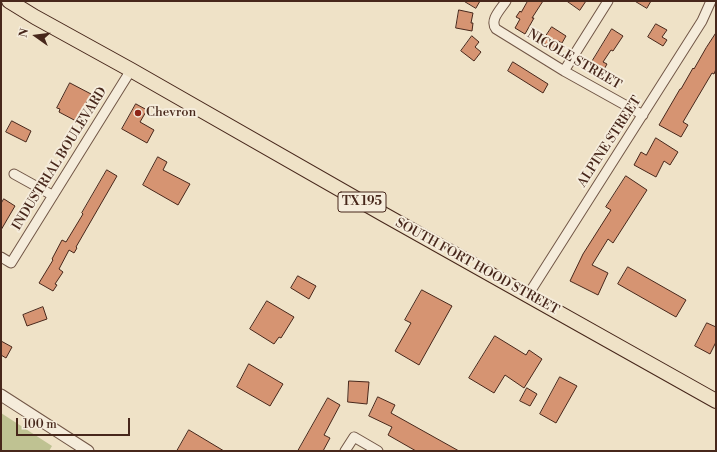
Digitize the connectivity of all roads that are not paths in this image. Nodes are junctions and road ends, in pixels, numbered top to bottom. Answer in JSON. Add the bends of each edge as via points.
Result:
{"nodes":[{"id":1,"x":9,"y":1,"type":"edge"},
{"id":2,"x":506,"y":1,"type":"edge"},
{"id":3,"x":608,"y":1,"type":"edge"},
{"id":4,"x":711,"y":1,"type":"edge"},
{"id":5,"x":131,"y":70,"type":"junction"},
{"id":6,"x":564,"y":71,"type":"junction"},
{"id":7,"x":643,"y":115,"type":"junction"},
{"id":8,"x":14,"y":174,"type":"dead end"},
{"id":9,"x":52,"y":195,"type":"junction"},
{"id":10,"x":1,"y":257,"type":"edge"},
{"id":11,"x":528,"y":295,"type":"junction"},
{"id":12,"x":1,"y":395,"type":"edge"},
{"id":13,"x":716,"y":401,"type":"edge"},
{"id":14,"x":88,"y":451,"type":"edge"},
{"id":15,"x":345,"y":451,"type":"edge"},
{"id":16,"x":378,"y":451,"type":"edge"}],
"edges":[{"from":1,"to":5,"type":"highway","name":"SOUTH FORT HOOD STREET","number":"TX 195"},
{"from":2,"to":6,"type":"street","name":"NICOLE STREET","via":[[493,21],[496,29]]},
{"from":3,"to":6,"type":"street"},
{"from":4,"to":7,"type":"street","name":"ALPINE STREET","via":[[702,21]]},
{"from":5,"to":9,"type":"street","name":"INDUSTRIAL BOULEVARD"},
{"from":5,"to":11,"type":"highway","name":"SOUTH FORT HOOD STREET","number":"TX 195"},
{"from":6,"to":7,"type":"street","name":"NICOLE STREET"},
{"from":7,"to":11,"type":"street","name":"ALPINE STREET"},
{"from":8,"to":9,"type":"street"},
{"from":9,"to":10,"type":"street","name":"INDUSTRIAL BOULEVARD","via":[[11,263]]},
{"from":11,"to":13,"type":"highway","name":"SOUTH FORT HOOD STREET","number":"TX 195"},
{"from":12,"to":14,"type":"street"},
{"from":15,"to":16,"type":"street","via":[[354,437]]}]}
